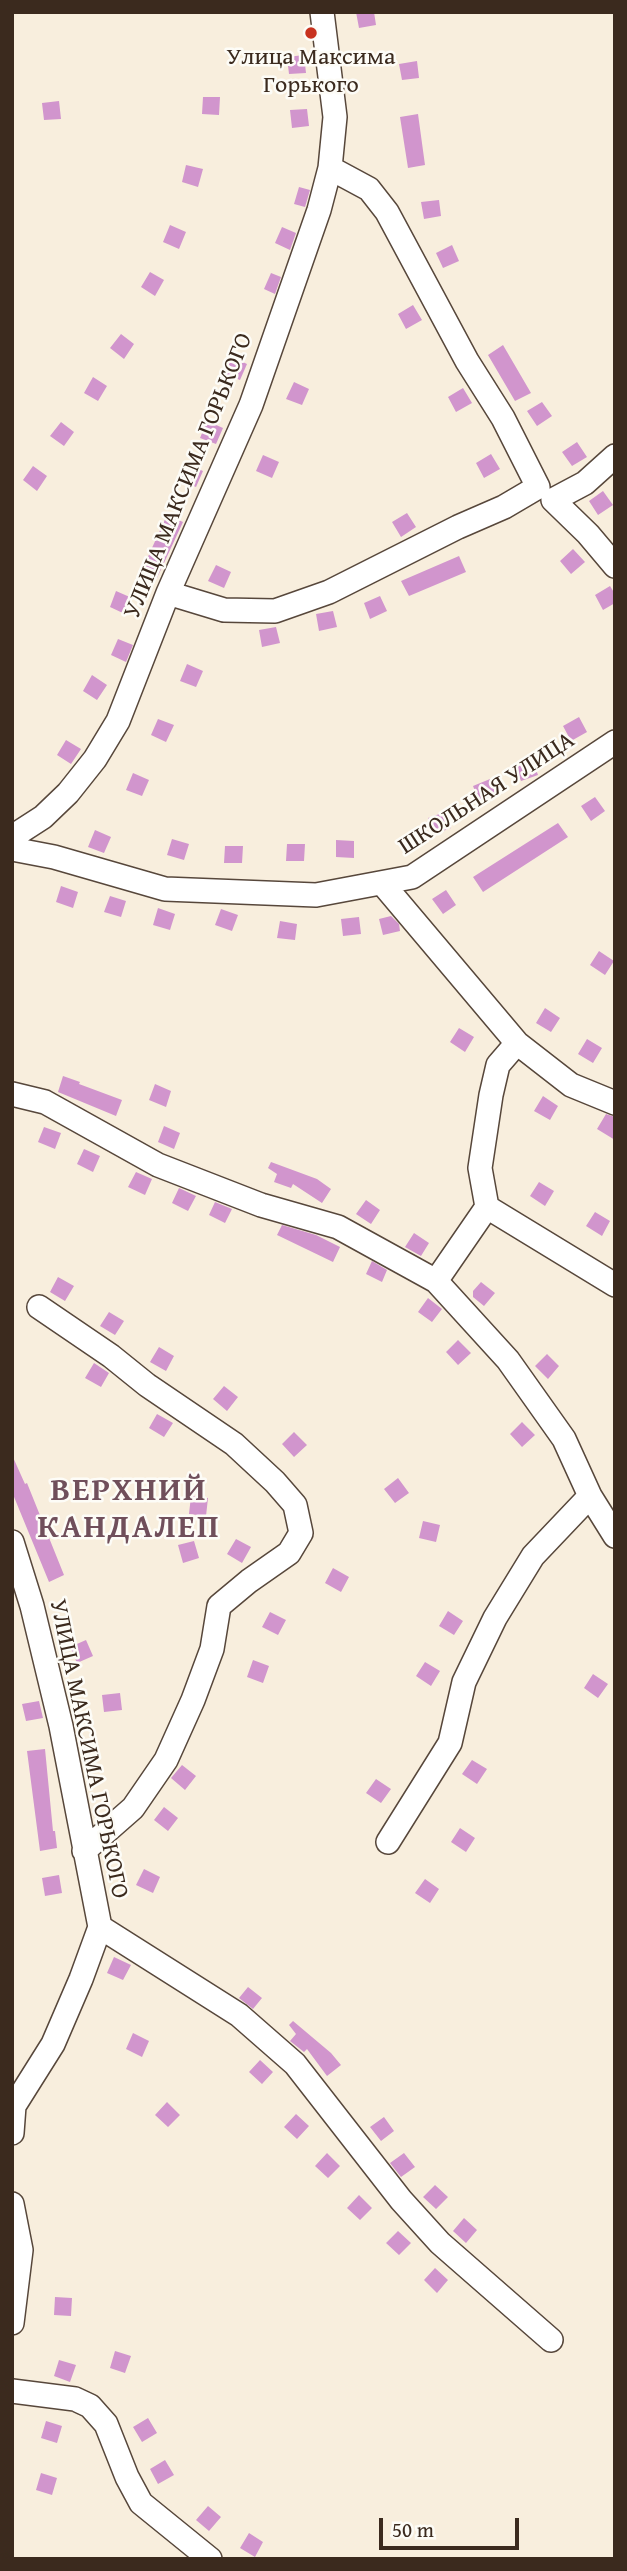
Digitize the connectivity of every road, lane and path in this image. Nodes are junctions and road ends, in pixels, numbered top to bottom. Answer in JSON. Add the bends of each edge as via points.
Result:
{"nodes":[{"id":1,"x":322,"y":12,"type":"edge"},
{"id":2,"x":330,"y":168,"type":"junction"},
{"id":3,"x":615,"y":457,"type":"edge"},
{"id":4,"x":546,"y":494,"type":"junction"},
{"id":5,"x":615,"y":566,"type":"edge"},
{"id":6,"x":168,"y":593,"type":"junction"},
{"id":7,"x":615,"y":742,"type":"edge"},
{"id":8,"x":12,"y":837,"type":"edge"},
{"id":9,"x":12,"y":849,"type":"edge"},
{"id":10,"x":382,"y":883,"type":"junction"},
{"id":11,"x":517,"y":1043,"type":"junction"},
{"id":12,"x":12,"y":1094,"type":"edge"},
{"id":13,"x":615,"y":1103,"type":"edge"},
{"id":14,"x":487,"y":1207,"type":"junction"},
{"id":15,"x":436,"y":1281,"type":"junction"},
{"id":16,"x":615,"y":1285,"type":"edge"},
{"id":17,"x":39,"y":1307,"type":"dead end"},
{"id":18,"x":590,"y":1496,"type":"junction"},
{"id":19,"x":615,"y":1536,"type":"edge"},
{"id":20,"x":12,"y":1542,"type":"edge"},
{"id":21,"x":388,"y":1842,"type":"dead end"},
{"id":22,"x":84,"y":1851,"type":"junction"},
{"id":23,"x":100,"y":1927,"type":"junction"},
{"id":24,"x":12,"y":2133,"type":"edge"},
{"id":25,"x":12,"y":2204,"type":"edge"},
{"id":26,"x":12,"y":2323,"type":"edge"},
{"id":27,"x":551,"y":2340,"type":"dead end"},
{"id":28,"x":12,"y":2390,"type":"edge"},
{"id":29,"x":210,"y":2559,"type":"edge"}],
"edges":[{"from":1,"to":2,"type":"street","name":"УЛИЦА МАКСИМА ГОРЬКОГО","via":[[335,117]]},
{"from":2,"to":4,"type":"street","via":[[369,189],[387,212]]},
{"from":2,"to":6,"type":"street","name":"УЛИЦА МАКСИМА ГОРЬКОГО","via":[[251,405]]},
{"from":3,"to":4,"type":"street","via":[[585,483]]},
{"from":4,"to":5,"type":"street"},
{"from":4,"to":6,"type":"street","via":[[504,507],[329,592],[275,611],[224,610]]},
{"from":6,"to":8,"type":"street","name":"УЛИЦА МАКСИМА ГОРЬКОГО","via":[[118,721],[94,759],[43,817]]},
{"from":7,"to":10,"type":"street","name":"ШКОЛЬНАЯ УЛИЦА","via":[[412,877]]},
{"from":9,"to":10,"type":"street","name":"ШКОЛЬНАЯ УЛИЦА","via":[[54,856],[165,889],[316,895]]},
{"from":10,"to":11,"type":"street"},
{"from":11,"to":13,"type":"street","via":[[571,1085]]},
{"from":11,"to":14,"type":"street","via":[[498,1065],[491,1095],[481,1168]]},
{"from":12,"to":15,"type":"street","via":[[45,1102],[158,1165],[261,1205],[338,1227]]},
{"from":14,"to":15,"type":"street"},
{"from":14,"to":16,"type":"street"},
{"from":15,"to":18,"type":"street","via":[[508,1360],[564,1439]]},
{"from":17,"to":22,"type":"street","via":[[234,1444],[295,1504],[301,1533],[289,1553],[219,1606],[212,1649],[166,1760],[133,1808]]},
{"from":18,"to":19,"type":"street"},
{"from":18,"to":21,"type":"street","via":[[533,1556],[495,1618],[464,1682],[450,1742]]},
{"from":20,"to":22,"type":"street","name":"УЛИЦА МАКСИМА ГОРЬКОГО","via":[[61,1726]]},
{"from":22,"to":23,"type":"street","name":"УЛИЦА МАКСИМА ГОРЬКОГО"},
{"from":23,"to":24,"type":"street","via":[[53,2044],[14,2106]]},
{"from":23,"to":27,"type":"street","via":[[239,2015],[295,2064],[440,2243]]},
{"from":25,"to":26,"type":"street","via":[[21,2250]]},
{"from":28,"to":29,"type":"street","via":[[75,2399],[90,2406],[106,2424],[141,2503]]}]}
